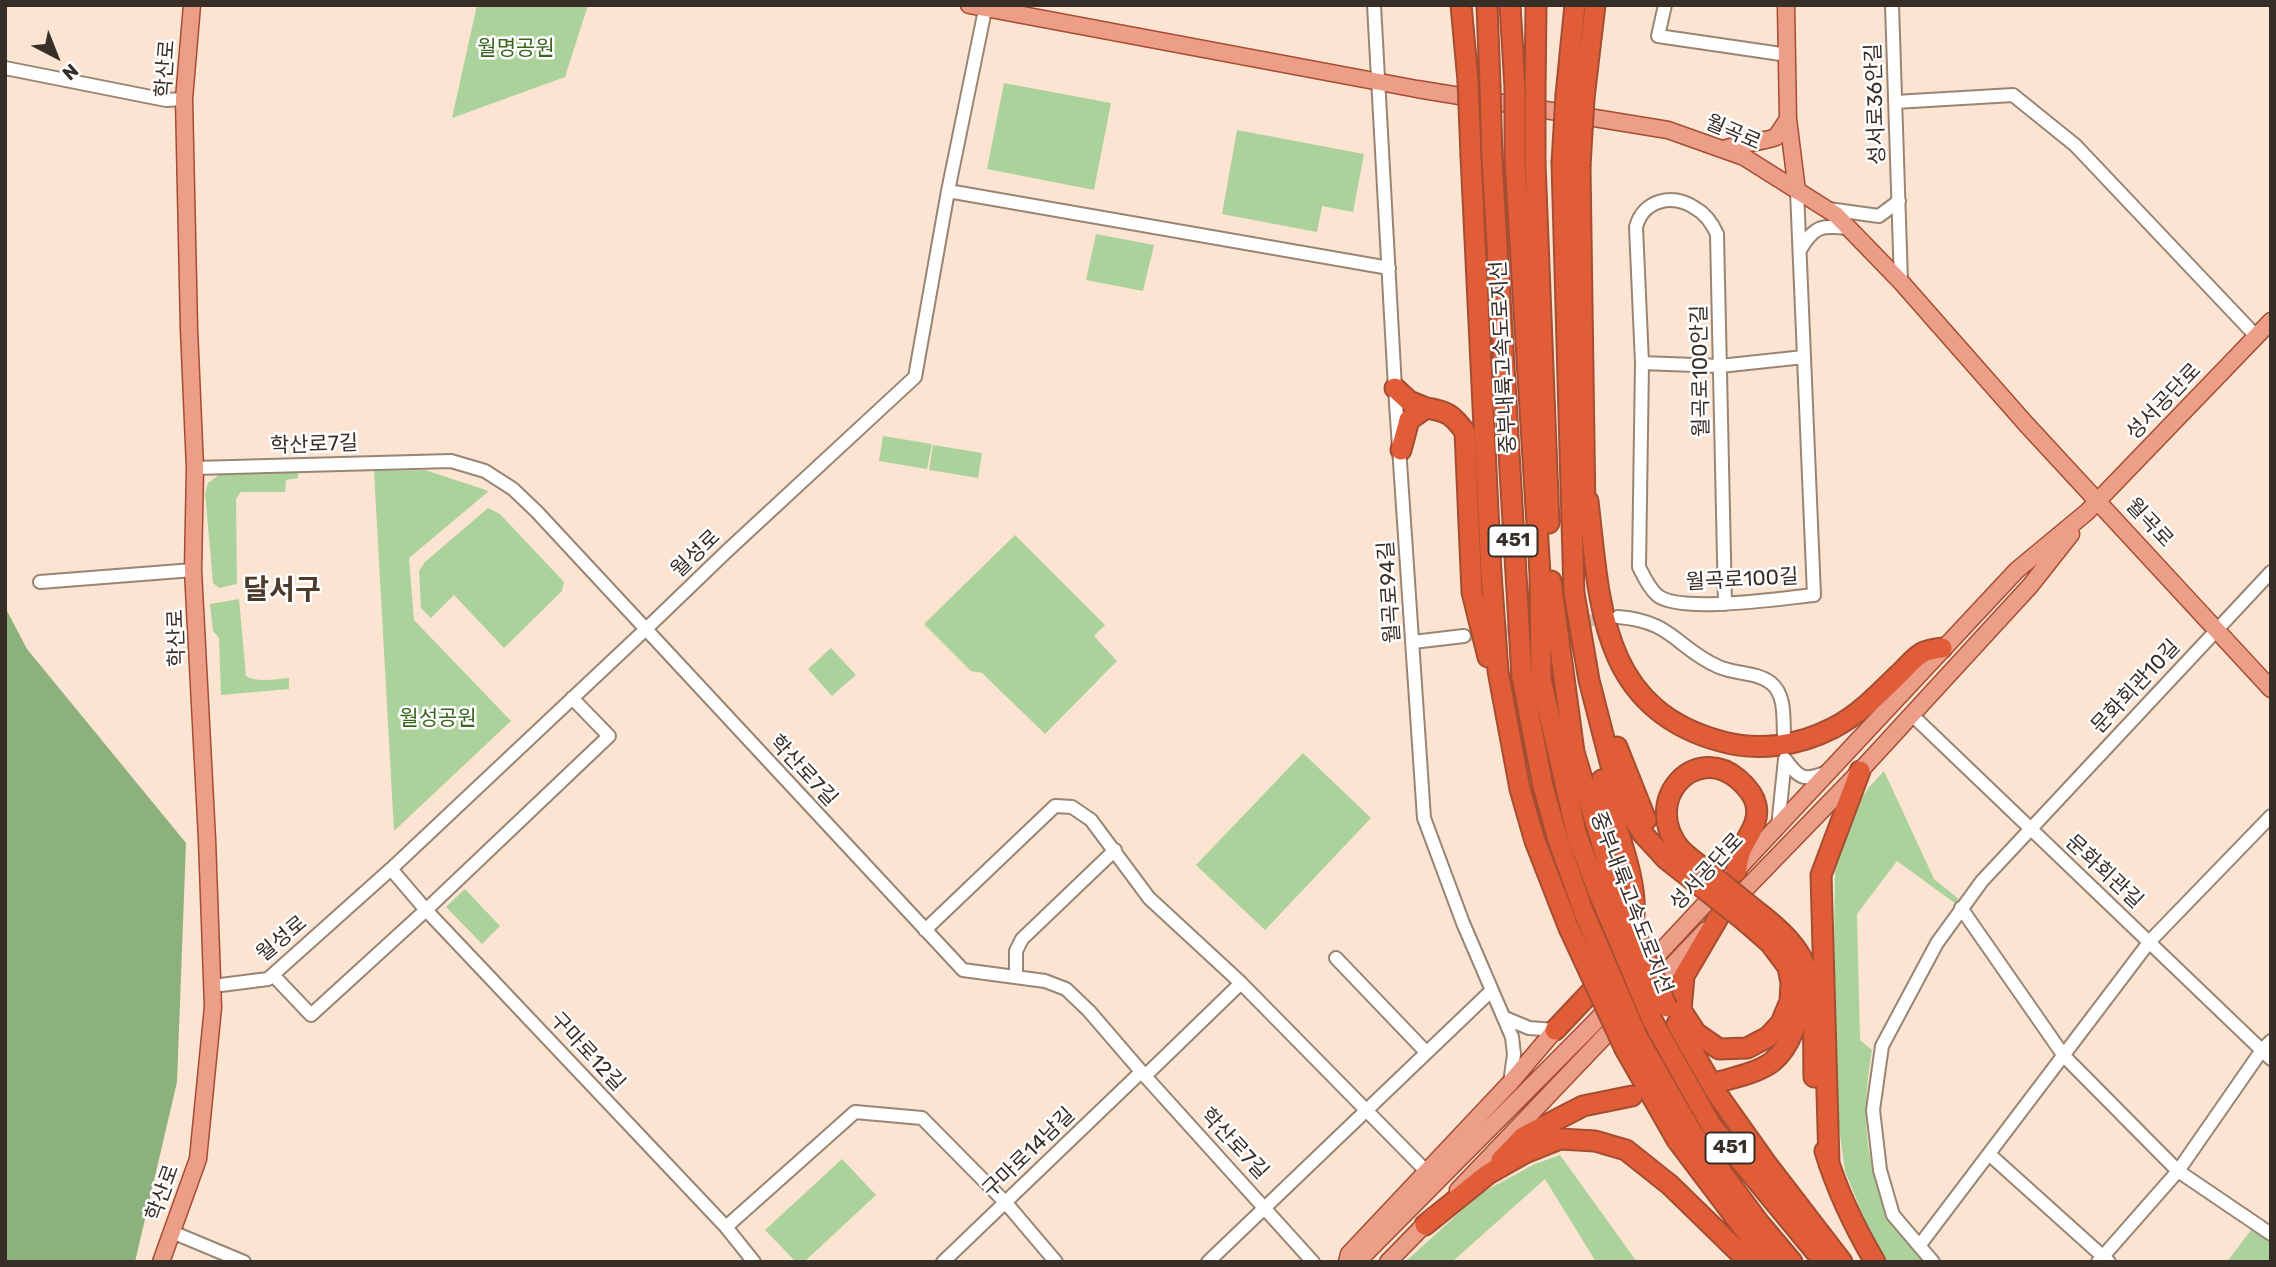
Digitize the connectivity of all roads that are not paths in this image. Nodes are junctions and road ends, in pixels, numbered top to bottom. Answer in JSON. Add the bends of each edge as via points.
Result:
{"nodes":[{"id":1,"x":192,"y":5,"type":"edge"},
{"id":2,"x":1374,"y":5,"type":"edge"},
{"id":3,"x":1461,"y":5,"type":"edge"},
{"id":4,"x":1486,"y":5,"type":"edge"},
{"id":5,"x":1510,"y":5,"type":"edge"},
{"id":6,"x":1536,"y":5,"type":"edge"},
{"id":7,"x":1575,"y":5,"type":"edge"},
{"id":8,"x":1595,"y":5,"type":"edge"},
{"id":9,"x":1665,"y":5,"type":"edge"},
{"id":10,"x":1786,"y":5,"type":"edge"},
{"id":11,"x":1892,"y":5,"type":"edge"},
{"id":12,"x":980,"y":6,"type":"edge"},
{"id":13,"x":1788,"y":55,"type":"junction"},
{"id":14,"x":5,"y":68,"type":"edge"},
{"id":15,"x":1377,"y":82,"type":"junction"},
{"id":16,"x":1575,"y":96,"type":"junction"},
{"id":17,"x":184,"y":99,"type":"junction"},
{"id":18,"x":1895,"y":102,"type":"junction"},
{"id":19,"x":1788,"y":119,"type":"junction"},
{"id":20,"x":1723,"y":149,"type":"junction"},
{"id":21,"x":1571,"y":164,"type":"junction"},
{"id":22,"x":948,"y":191,"type":"junction"},
{"id":23,"x":1797,"y":191,"type":"junction"},
{"id":24,"x":1899,"y":201,"type":"junction"},
{"id":25,"x":1827,"y":209,"type":"junction"},
{"id":26,"x":1640,"y":214,"type":"joint"},
{"id":27,"x":1848,"y":228,"type":"junction"},
{"id":28,"x":1800,"y":251,"type":"junction"},
{"id":29,"x":1389,"y":268,"type":"junction"},
{"id":30,"x":1901,"y":282,"type":"junction"},
{"id":31,"x":2271,"y":321,"type":"edge"},
{"id":32,"x":2256,"y":336,"type":"junction"},
{"id":33,"x":1804,"y":357,"type":"junction"},
{"id":34,"x":1642,"y":363,"type":"junction"},
{"id":35,"x":1720,"y":366,"type":"junction"},
{"id":36,"x":1395,"y":388,"type":"junction"},
{"id":37,"x":1426,"y":408,"type":"junction"},
{"id":38,"x":1401,"y":450,"type":"junction"},
{"id":39,"x":1571,"y":454,"type":"junction"},
{"id":40,"x":195,"y":467,"type":"junction"},
{"id":41,"x":1586,"y":478,"type":"junction"},
{"id":42,"x":2099,"y":500,"type":"junction"},
{"id":43,"x":2087,"y":512,"type":"junction"},
{"id":44,"x":193,"y":570,"type":"junction"},
{"id":45,"x":2271,"y":572,"type":"edge"},
{"id":46,"x":40,"y":582,"type":"dead end"},
{"id":47,"x":1726,"y":604,"type":"junction"},
{"id":48,"x":1618,"y":617,"type":"tunnel mouth"},
{"id":49,"x":646,"y":629,"type":"junction"},
{"id":50,"x":2217,"y":629,"type":"junction"},
{"id":51,"x":1464,"y":636,"type":"tunnel mouth"},
{"id":52,"x":1413,"y":642,"type":"junction"},
{"id":53,"x":1942,"y":648,"type":"junction"},
{"id":54,"x":2271,"y":689,"type":"edge"},
{"id":55,"x":572,"y":698,"type":"junction"},
{"id":56,"x":1911,"y":714,"type":"junction"},
{"id":57,"x":1784,"y":735,"type":"dead end"},
{"id":58,"x":1832,"y":770,"type":"junction"},
{"id":59,"x":1860,"y":771,"type":"junction"},
{"id":60,"x":1520,"y":789,"type":"junction"},
{"id":61,"x":2271,"y":816,"type":"edge"},
{"id":62,"x":1778,"y":827,"type":"junction"},
{"id":63,"x":2029,"y":829,"type":"junction"},
{"id":64,"x":1115,"y":850,"type":"junction"},
{"id":65,"x":391,"y":869,"type":"junction"},
{"id":66,"x":1736,"y":872,"type":"junction"},
{"id":67,"x":1698,"y":874,"type":"junction"},
{"id":68,"x":1607,"y":890,"type":"junction"},
{"id":69,"x":1961,"y":908,"type":"junction"},
{"id":70,"x":426,"y":910,"type":"junction"},
{"id":71,"x":1751,"y":915,"type":"junction"},
{"id":72,"x":1718,"y":918,"type":"junction"},
{"id":73,"x":925,"y":930,"type":"junction"},
{"id":74,"x":2150,"y":941,"type":"junction"},
{"id":75,"x":1336,"y":958,"type":"dead end"},
{"id":76,"x":273,"y":975,"type":"junction"},
{"id":77,"x":1016,"y":977,"type":"junction"},
{"id":78,"x":1241,"y":983,"type":"junction"},
{"id":79,"x":213,"y":986,"type":"junction"},
{"id":80,"x":1492,"y":991,"type":"junction"},
{"id":81,"x":1505,"y":1018,"type":"junction"},
{"id":82,"x":1555,"y":1030,"type":"junction"},
{"id":83,"x":1631,"y":1043,"type":"junction"},
{"id":84,"x":2268,"y":1050,"type":"edge"},
{"id":85,"x":1426,"y":1052,"type":"junction"},
{"id":86,"x":2063,"y":1056,"type":"junction"},
{"id":87,"x":1143,"y":1074,"type":"junction"},
{"id":88,"x":1719,"y":1082,"type":"dead end"},
{"id":89,"x":1510,"y":1083,"type":"junction"},
{"id":90,"x":1632,"y":1096,"type":"dead end"},
{"id":91,"x":1366,"y":1110,"type":"junction"},
{"id":92,"x":1989,"y":1154,"type":"junction"},
{"id":93,"x":1829,"y":1164,"type":"junction"},
{"id":94,"x":2178,"y":1171,"type":"junction"},
{"id":95,"x":1427,"y":1172,"type":"junction"},
{"id":96,"x":1489,"y":1174,"type":"junction"},
{"id":97,"x":1006,"y":1203,"type":"junction"},
{"id":98,"x":1265,"y":1206,"type":"junction"},
{"id":99,"x":1425,"y":1225,"type":"junction"},
{"id":100,"x":726,"y":1227,"type":"junction"},
{"id":101,"x":172,"y":1232,"type":"junction"},
{"id":102,"x":2271,"y":1234,"type":"edge"},
{"id":103,"x":1919,"y":1246,"type":"junction"},
{"id":104,"x":2103,"y":1260,"type":"edge"},
{"id":105,"x":161,"y":1262,"type":"edge"},
{"id":106,"x":244,"y":1262,"type":"edge"},
{"id":107,"x":754,"y":1262,"type":"edge"},
{"id":108,"x":943,"y":1262,"type":"edge"},
{"id":109,"x":1056,"y":1262,"type":"edge"},
{"id":110,"x":1208,"y":1262,"type":"edge"},
{"id":111,"x":1313,"y":1262,"type":"edge"},
{"id":112,"x":1347,"y":1262,"type":"edge"},
{"id":113,"x":1357,"y":1262,"type":"edge"},
{"id":114,"x":1388,"y":1262,"type":"edge"},
{"id":115,"x":1749,"y":1262,"type":"edge"},
{"id":116,"x":1769,"y":1262,"type":"edge"},
{"id":117,"x":1792,"y":1262,"type":"edge"},
{"id":118,"x":1824,"y":1262,"type":"edge"},
{"id":119,"x":1842,"y":1262,"type":"edge"},
{"id":120,"x":1875,"y":1262,"type":"edge"},
{"id":121,"x":1933,"y":1262,"type":"edge"}],
"edges":[{"from":1,"to":17,"type":"main road","name":"학산로"},
{"from":2,"to":15,"type":"street","name":"월곡로94길"},
{"from":3,"to":60,"type":"highway","bridge":true,"via":[[1498,671]]},
{"from":4,"to":83,"type":"highway","name":"중부내륙고속도로지선","number":"451","bridge":true,"via":[[1521,677],[1558,840]]},
{"from":5,"to":68,"type":"highway","name":"중부내륙고속도로지선","number":"451","bridge":true,"via":[[1540,574],[1541,679],[1577,836]]},
{"from":6,"to":68,"type":"highway","bridge":true,"via":[[1535,163],[1552,592],[1574,752]]},
{"from":7,"to":16,"type":"highway"},
{"from":8,"to":16,"type":"highway"},
{"from":9,"to":13,"type":"street","via":[[1658,36]]},
{"from":10,"to":13,"type":"main road"},
{"from":11,"to":18,"type":"street","name":"성서로36안길"},
{"from":12,"to":15,"type":"main road","name":"월곡로"},
{"from":12,"to":22,"type":"street","name":"월성로"},
{"from":13,"to":19,"type":"main road"},
{"from":14,"to":17,"type":"street","via":[[166,100]]},
{"from":15,"to":20,"type":"main road","name":"월곡로","via":[[1668,130]]},
{"from":15,"to":29,"type":"street","name":"월곡로94길"},
{"from":16,"to":21,"type":"highway","bridge":true},
{"from":17,"to":40,"type":"main road","name":"학산로"},
{"from":18,"to":24,"type":"street","name":"성서로36안길"},
{"from":18,"to":32,"type":"street","via":[[2014,95],[2075,145]]},
{"from":19,"to":20,"type":"main road","via":[[1776,137]]},
{"from":19,"to":23,"type":"main road"},
{"from":20,"to":23,"type":"main road","name":"월곡로"},
{"from":21,"to":39,"type":"highway"},
{"from":21,"to":41,"type":"highway"},
{"from":22,"to":29,"type":"street"},
{"from":22,"to":49,"type":"street","name":"월성로","via":[[915,377]]},
{"from":23,"to":25,"type":"main road","name":"월곡로"},
{"from":23,"to":28,"type":"street","name":"월곡로100길"},
{"from":24,"to":25,"type":"street","via":[[1879,216]]},
{"from":24,"to":30,"type":"street","name":"성서로36안길"},
{"from":25,"to":27,"type":"main road","name":"월곡로"},
{"from":26,"to":34,"type":"street","name":"월곡로100길","via":[[1636,227]]},
{"from":26,"to":35,"type":"street","name":"월곡로100안길","via":[[1649,204],[1680,202],[1695,207],[1717,233]]},
{"from":27,"to":28,"type":"street","via":[[1827,225],[1809,234]]},
{"from":27,"to":30,"type":"main road","name":"월곡로"},
{"from":28,"to":33,"type":"street","name":"월곡로100길"},
{"from":29,"to":36,"type":"street","name":"월곡로94길"},
{"from":30,"to":42,"type":"main road","name":"월곡로"},
{"from":31,"to":32,"type":"main road","name":"성서공단로"},
{"from":32,"to":42,"type":"main road","name":"성서공단로"},
{"from":33,"to":35,"type":"street"},
{"from":33,"to":47,"type":"street","name":"월곡로100길","via":[[1814,595]]},
{"from":34,"to":35,"type":"street"},
{"from":34,"to":47,"type":"street","name":"월곡로100길","via":[[1639,567],[1658,596],[1671,602]]},
{"from":35,"to":47,"type":"street","name":"월곡로100안길"},
{"from":36,"to":37,"type":"highway"},
{"from":36,"to":38,"type":"street","name":"월곡로94길"},
{"from":37,"to":38,"type":"highway","via":[[1409,421]]},
{"from":37,"to":60,"type":"highway","via":[[1454,416],[1465,432],[1472,592]]},
{"from":38,"to":52,"type":"street","name":"월곡로94길"},
{"from":39,"to":67,"type":"highway","via":[[1574,593],[1589,680],[1618,793],[1643,834],[1666,859]]},
{"from":39,"to":82,"type":"highway","via":[[1563,591],[1576,682],[1612,817],[1630,865],[1633,921],[1629,937],[1604,978]]},
{"from":40,"to":44,"type":"main road","name":"학산로"},
{"from":40,"to":49,"type":"street","name":"학산로7길","via":[[451,461],[485,471],[513,489]]},
{"from":41,"to":53,"type":"highway","via":[[1600,605],[1608,636],[1640,694],[1686,729],[1735,746],[1798,743],[1835,727],[1923,652]]},
{"from":41,"to":67,"type":"highway","via":[[1585,592],[1616,746],[1647,823]]},
{"from":42,"to":43,"type":"main road","name":"성서공단로"},
{"from":42,"to":50,"type":"main road","name":"월곡로"},
{"from":43,"to":53,"type":"main road","name":"성서공단로","via":[[2017,570]]},
{"from":43,"to":56,"type":"main road","name":"성서공단로","via":[[2030,586]]},
{"from":44,"to":46,"type":"street"},
{"from":44,"to":79,"type":"main road","name":"학산로"},
{"from":45,"to":50,"type":"street","name":"문화회관10길"},
{"from":48,"to":57,"type":"street","via":[[1654,623],[1705,661],[1772,684],[1782,700]]},
{"from":49,"to":55,"type":"street","name":"월성로"},
{"from":49,"to":73,"type":"street","name":"학산로7길"},
{"from":50,"to":54,"type":"main road","name":"월곡로"},
{"from":50,"to":63,"type":"street","name":"문화회관10길"},
{"from":51,"to":52,"type":"street"},
{"from":52,"to":80,"type":"street","name":"월곡로94길","via":[[1424,818]]},
{"from":53,"to":58,"type":"main road","name":"성서공단로"},
{"from":55,"to":65,"type":"street","name":"월성로"},
{"from":55,"to":70,"type":"street","via":[[609,736]]},
{"from":56,"to":59,"type":"main road","name":"성서공단로"},
{"from":56,"to":63,"type":"street","name":"문화회관길"},
{"from":58,"to":62,"type":"main road","name":"성서공단로"},
{"from":58,"to":62,"type":"street","via":[[1805,778],[1796,775],[1785,759]]},
{"from":59,"to":72,"type":"main road","name":"성서공단로"},
{"from":59,"to":93,"type":"highway","via":[[1821,875]]},
{"from":60,"to":83,"type":"highway","bridge":true,"via":[[1569,928]]},
{"from":61,"to":74,"type":"street"},
{"from":62,"to":66,"type":"main road","name":"성서공단로"},
{"from":63,"to":69,"type":"street","name":"문화회관10길"},
{"from":63,"to":74,"type":"street","name":"문화회관길"},
{"from":64,"to":73,"type":"street","via":[[1091,820],[1072,807],[1055,806]]},
{"from":64,"to":77,"type":"street","via":[[1022,939],[1016,951]]},
{"from":64,"to":78,"type":"street","via":[[1149,898]]},
{"from":65,"to":70,"type":"street","name":"구마로12길"},
{"from":65,"to":76,"type":"street","name":"월성로"},
{"from":66,"to":67,"type":"highway","via":[[1756,819],[1756,806],[1745,785],[1723,770],[1711,768],[1688,774],[1676,783],[1665,808],[1665,822]]},
{"from":66,"to":113,"type":"main road","name":"성서공단로"},
{"from":67,"to":71,"type":"highway"},
{"from":68,"to":118,"type":"highway","name":"중부내륙고속도로지선","number":"451","bridge":true,"via":[[1653,1022],[1711,1125]]},
{"from":68,"to":119,"type":"highway","bridge":true,"via":[[1717,1094]]},
{"from":69,"to":86,"type":"street"},
{"from":69,"to":103,"type":"street","name":"문화회관10길","via":[[1882,1046],[1873,1111],[1880,1170],[1893,1215]]},
{"from":70,"to":76,"type":"street","via":[[311,1014]]},
{"from":70,"to":100,"type":"street","name":"구마로12길"},
{"from":71,"to":72,"type":"highway","via":[[1788,967],[1791,983],[1781,1023],[1768,1037],[1747,1048],[1719,1049],[1696,1033],[1681,1010],[1684,976]]},
{"from":71,"to":88,"type":"highway","via":[[1776,933],[1793,957],[1803,981],[1800,1011],[1789,1040],[1772,1062]]},
{"from":71,"to":93,"type":"highway","via":[[1779,929],[1799,954],[1809,978],[1816,1123]]},
{"from":72,"to":99,"type":"main road","name":"성서공단로"},
{"from":73,"to":77,"type":"street","name":"학산로7길","via":[[962,970]]},
{"from":74,"to":84,"type":"street","name":"문화회관길"},
{"from":74,"to":86,"type":"street"},
{"from":75,"to":85,"type":"street"},
{"from":76,"to":79,"type":"street","name":"월성로"},
{"from":77,"to":87,"type":"street","name":"학산로7길","via":[[1066,989]]},
{"from":78,"to":87,"type":"street","name":"구마로14남길"},
{"from":78,"to":91,"type":"street"},
{"from":79,"to":101,"type":"main road","name":"학산로","via":[[198,1159]]},
{"from":80,"to":81,"type":"street","name":"월곡로94길"},
{"from":80,"to":85,"type":"street"},
{"from":81,"to":82,"type":"street","via":[[1529,1028]]},
{"from":81,"to":89,"type":"street","name":"월곡로94길","via":[[1513,1037]]},
{"from":82,"to":89,"type":"main road"},
{"from":83,"to":116,"type":"highway","via":[[1677,1140]]},
{"from":83,"to":117,"type":"highway","name":"중부내륙고속도로지선","number":"451","via":[[1693,1134]]},
{"from":84,"to":94,"type":"street"},
{"from":85,"to":91,"type":"street"},
{"from":86,"to":92,"type":"street"},
{"from":86,"to":94,"type":"street"},
{"from":87,"to":97,"type":"street","name":"구마로14남길"},
{"from":87,"to":98,"type":"street","name":"학산로7길"},
{"from":89,"to":95,"type":"main road"},
{"from":90,"to":96,"type":"highway","via":[[1583,1106],[1522,1137]]},
{"from":91,"to":95,"type":"street"},
{"from":91,"to":98,"type":"street"},
{"from":92,"to":103,"type":"street"},
{"from":92,"to":104,"type":"street"},
{"from":93,"to":120,"type":"highway"},
{"from":94,"to":102,"type":"street"},
{"from":94,"to":104,"type":"street"},
{"from":95,"to":112,"type":"main road","via":[[1349,1254]]},
{"from":96,"to":99,"type":"highway"},
{"from":96,"to":115,"type":"highway","via":[[1560,1139],[1595,1141],[1626,1150],[1670,1185]]},
{"from":97,"to":100,"type":"street","via":[[922,1118],[855,1112]]},
{"from":97,"to":108,"type":"street","name":"구마로14남길"},
{"from":97,"to":109,"type":"street"},
{"from":98,"to":110,"type":"street"},
{"from":98,"to":111,"type":"street","name":"학산로7길"},
{"from":99,"to":114,"type":"main road","name":"성서공단로"},
{"from":100,"to":107,"type":"street","name":"구마로12길"},
{"from":101,"to":105,"type":"main road","name":"학산로"},
{"from":101,"to":106,"type":"street"},
{"from":103,"to":121,"type":"street","name":"문화회관10길"}]}
